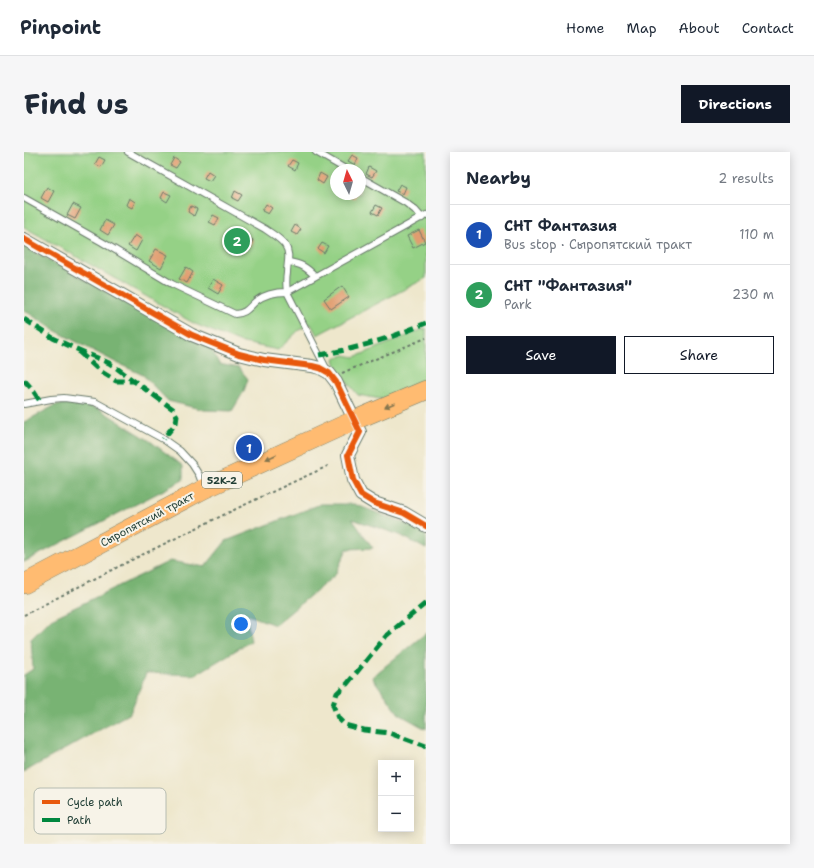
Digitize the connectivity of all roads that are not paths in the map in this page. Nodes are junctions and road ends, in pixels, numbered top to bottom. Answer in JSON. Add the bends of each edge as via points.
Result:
{"nodes":[{"id":1,"x":128,"y":152,"type":"edge"},
{"id":2,"x":316,"y":152,"type":"edge"},
{"id":3,"x":337,"y":164,"type":"edge"},
{"id":4,"x":366,"y":180,"type":"edge"},
{"id":5,"x":24,"y":198,"type":"edge"},
{"id":6,"x":424,"y":217,"type":"edge"},
{"id":7,"x":24,"y":239,"type":"edge"},
{"id":8,"x":289,"y":262,"type":"junction"},
{"id":9,"x":315,"y":276,"type":"junction"},
{"id":10,"x":287,"y":292,"type":"junction"},
{"id":11,"x":330,"y":375,"type":"junction"},
{"id":12,"x":426,"y":390,"type":"edge"},
{"id":13,"x":24,"y":404,"type":"edge"},
{"id":14,"x":426,"y":404,"type":"edge"},
{"id":15,"x":357,"y":426,"type":"junction"},
{"id":16,"x":204,"y":489,"type":"junction"},
{"id":17,"x":426,"y":526,"type":"edge"},
{"id":18,"x":24,"y":584,"type":"edge"},
{"id":19,"x":24,"y":597,"type":"edge"}],
"edges":[{"from":1,"to":8,"type":"lane","via":[[276,237],[285,245]]},
{"from":2,"to":3,"type":"lane"},
{"from":4,"to":6,"type":"lane","via":[[406,203]]},
{"from":5,"to":10,"type":"lane","via":[[172,284],[229,312],[241,314],[266,295]]},
{"from":6,"to":9,"type":"lane"},
{"from":7,"to":11,"type":"street","via":[[192,334],[239,354],[312,366]]},
{"from":8,"to":9,"type":"lane","via":[[299,264]]},
{"from":8,"to":10,"type":"lane","via":[[286,275]]},
{"from":9,"to":10,"type":"lane"},
{"from":10,"to":11,"type":"lane"},
{"from":11,"to":15,"type":"street","via":[[336,382]]},
{"from":12,"to":15,"type":"main road","name":"Сыропятский тракт","number":"52К-2","one_way":true},
{"from":13,"to":16,"type":"lane","via":[[64,398],[95,402],[163,439],[180,452],[192,464]]},
{"from":14,"to":15,"type":"main road","name":"Сыропятский тракт","number":"52К-2"},
{"from":15,"to":16,"type":"main road","name":"Сыропятский тракт","number":"52К-2","one_way":true},
{"from":15,"to":17,"type":"street","via":[[348,455],[353,480],[361,495],[374,503],[404,513]]},
{"from":15,"to":19,"type":"main road","name":"Сыропятский тракт","number":"52К-2","via":[[210,499]]},
{"from":16,"to":18,"type":"main road","name":"Сыропятский тракт","number":"52К-2"}]}
